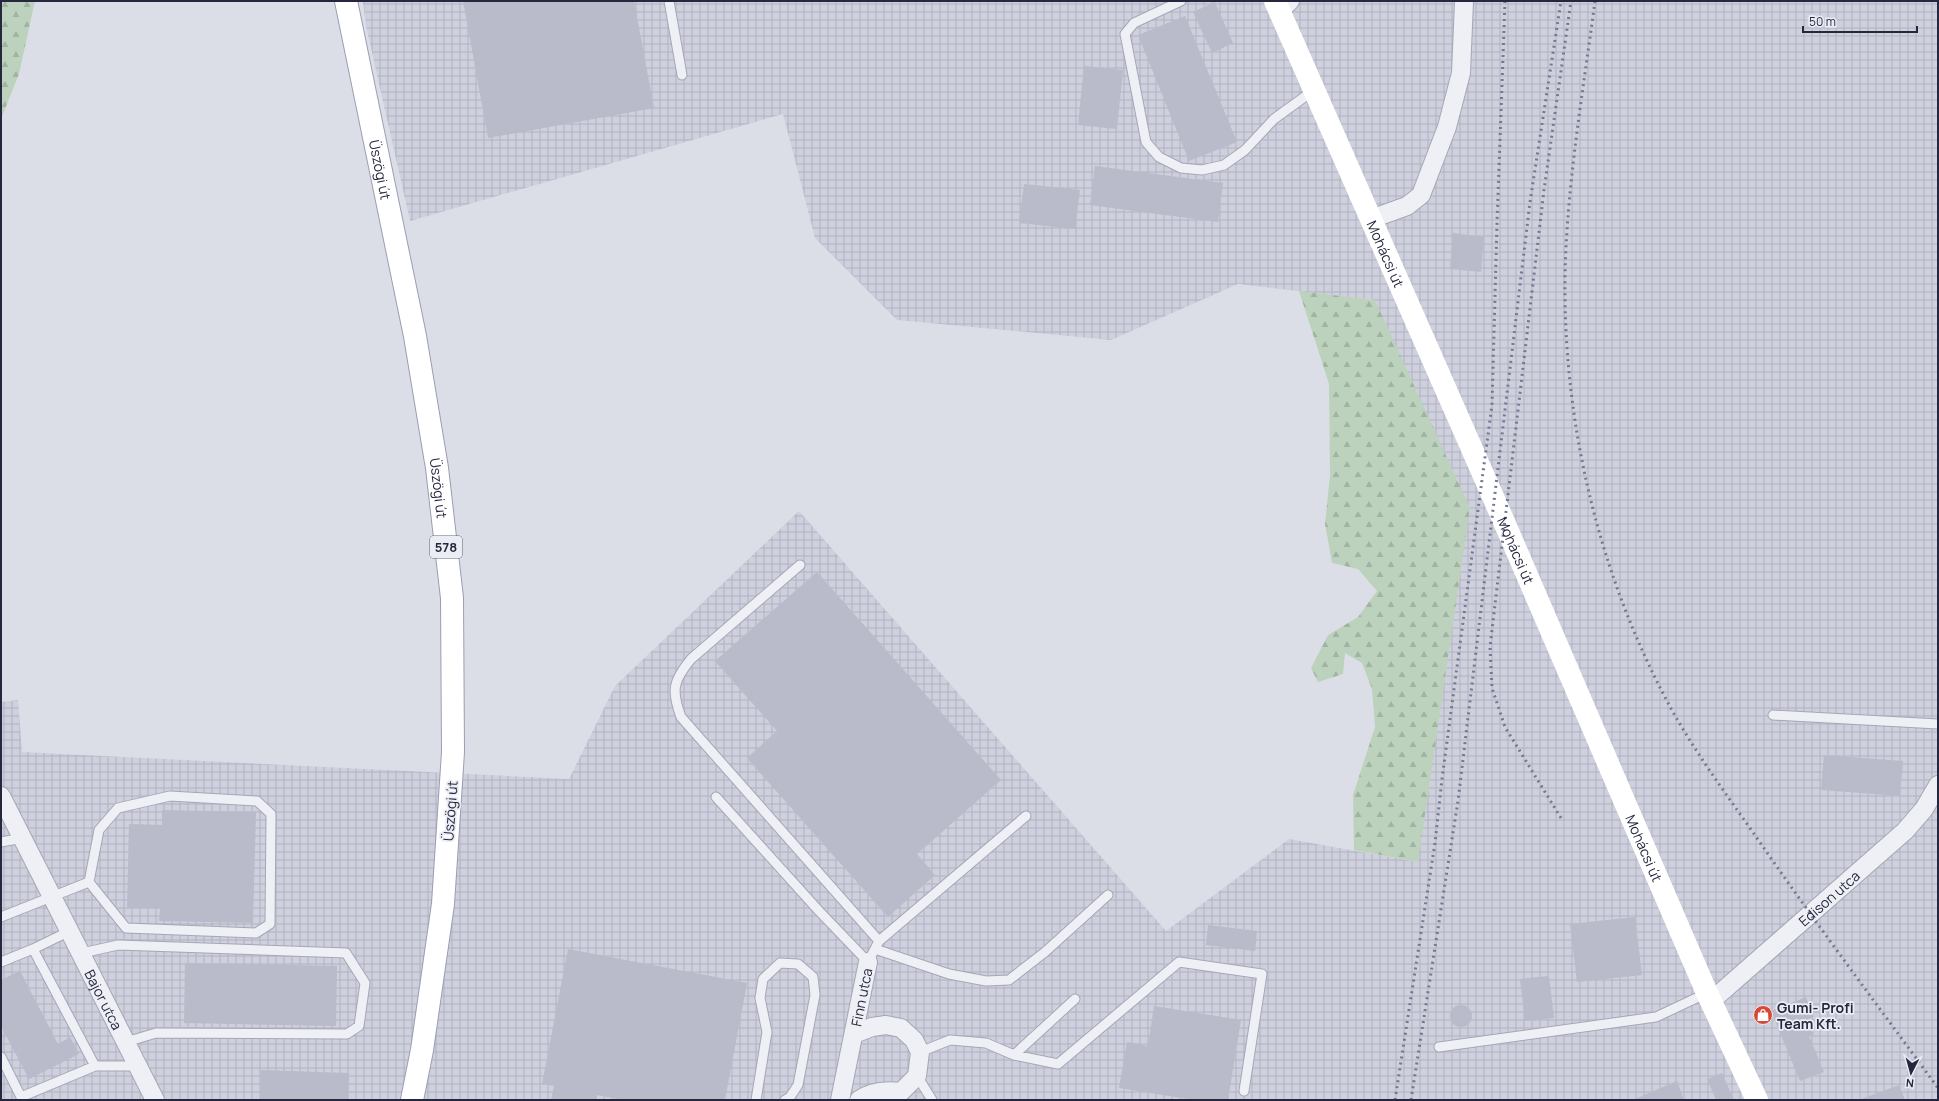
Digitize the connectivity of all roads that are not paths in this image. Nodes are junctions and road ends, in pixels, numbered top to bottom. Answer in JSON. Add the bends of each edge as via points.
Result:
{"nodes":[{"id":1,"x":346,"y":1,"type":"edge"},
{"id":2,"x":669,"y":1,"type":"edge"},
{"id":3,"x":1181,"y":1,"type":"edge"},
{"id":4,"x":1464,"y":1,"type":"edge"},
{"id":5,"x":1282,"y":4,"type":"edge"},
{"id":6,"x":682,"y":75,"type":"dead end"},
{"id":7,"x":1314,"y":90,"type":"junction"},
{"id":8,"x":1371,"y":220,"type":"junction"},
{"id":9,"x":800,"y":565,"type":"dead end"},
{"id":10,"x":1773,"y":715,"type":"dead end"},
{"id":11,"x":1938,"y":724,"type":"edge"},
{"id":12,"x":1936,"y":792,"type":"edge"},
{"id":13,"x":1,"y":796,"type":"edge"},
{"id":14,"x":716,"y":797,"type":"dead end"},
{"id":15,"x":1026,"y":816,"type":"dead end"},
{"id":16,"x":23,"y":838,"type":"junction"},
{"id":17,"x":1,"y":842,"type":"edge"},
{"id":18,"x":89,"y":882,"type":"junction"},
{"id":19,"x":1108,"y":896,"type":"dead end"},
{"id":20,"x":54,"y":897,"type":"junction"},
{"id":21,"x":1,"y":917,"type":"edge"},
{"id":22,"x":70,"y":931,"type":"junction"},
{"id":23,"x":33,"y":948,"type":"junction"},
{"id":24,"x":874,"y":950,"type":"junction"},
{"id":25,"x":82,"y":953,"type":"junction"},
{"id":26,"x":1,"y":962,"type":"edge"},
{"id":27,"x":1709,"y":998,"type":"junction"},
{"id":28,"x":1075,"y":999,"type":"dead end"},
{"id":29,"x":854,"y":1034,"type":"junction"},
{"id":30,"x":126,"y":1042,"type":"junction"},
{"id":31,"x":1439,"y":1047,"type":"dead end"},
{"id":32,"x":920,"y":1052,"type":"junction"},
{"id":33,"x":1014,"y":1056,"type":"junction"},
{"id":34,"x":1,"y":1057,"type":"edge"},
{"id":35,"x":95,"y":1066,"type":"junction"},
{"id":36,"x":138,"y":1066,"type":"junction"},
{"id":37,"x":917,"y":1076,"type":"junction"},
{"id":38,"x":1244,"y":1091,"type":"dead end"},
{"id":39,"x":155,"y":1100,"type":"edge"},
{"id":40,"x":412,"y":1100,"type":"edge"},
{"id":41,"x":756,"y":1100,"type":"edge"},
{"id":42,"x":785,"y":1100,"type":"edge"},
{"id":43,"x":840,"y":1100,"type":"edge"},
{"id":44,"x":860,"y":1100,"type":"edge"},
{"id":45,"x":932,"y":1100,"type":"edge"},
{"id":46,"x":1757,"y":1100,"type":"edge"}],
"edges":[{"from":1,"to":40,"type":"main road","name":"Üszögi út","number":"578","via":[[415,336],[437,468],[452,598],[453,752],[444,890],[422,1050]]},
{"from":2,"to":6,"type":"lane"},
{"from":3,"to":7,"type":"lane","via":[[1134,23],[1125,34],[1146,142],[1159,157],[1181,168],[1202,170],[1224,165],[1245,150],[1274,119]]},
{"from":4,"to":8,"type":"street","via":[[1461,72],[1447,127],[1421,195],[1407,206]]},
{"from":5,"to":7,"type":"main road","name":"Mohácsi út"},
{"from":7,"to":8,"type":"main road","name":"Mohácsi út"},
{"from":8,"to":27,"type":"main road","name":"Mohácsi út"},
{"from":9,"to":24,"type":"lane","via":[[691,659],[678,674],[676,703],[681,717]]},
{"from":10,"to":11,"type":"lane"},
{"from":12,"to":27,"type":"street","name":"Edison utca","via":[[1905,831]]},
{"from":13,"to":16,"type":"street","name":"Bajor utca"},
{"from":14,"to":24,"type":"lane","via":[[819,911]]},
{"from":15,"to":24,"type":"lane"},
{"from":16,"to":17,"type":"lane"},
{"from":16,"to":20,"type":"street","name":"Bajor utca"},
{"from":18,"to":18,"type":"lane","via":[[126,928],[256,933],[270,924],[271,814],[257,801],[170,796],[118,808],[99,830]]},
{"from":18,"to":20,"type":"lane"},
{"from":19,"to":24,"type":"lane","via":[[1009,980],[986,981],[949,974]]},
{"from":20,"to":21,"type":"lane"},
{"from":20,"to":22,"type":"street","name":"Bajor utca"},
{"from":22,"to":23,"type":"lane"},
{"from":22,"to":25,"type":"street","name":"Bajor utca"},
{"from":23,"to":26,"type":"lane"},
{"from":23,"to":35,"type":"lane"},
{"from":24,"to":29,"type":"street","name":"Finn utca"},
{"from":25,"to":30,"type":"street","name":"Bajor utca"},
{"from":25,"to":30,"type":"lane","via":[[118,944],[346,954],[365,983],[359,1026],[347,1034],[156,1033]]},
{"from":27,"to":31,"type":"lane","via":[[1656,1017]]},
{"from":27,"to":46,"type":"main road","name":"Mohácsi út"},
{"from":28,"to":33,"type":"lane"},
{"from":29,"to":32,"type":"street","name":"Finn utca","via":[[886,1025],[901,1028],[914,1040]]},
{"from":29,"to":43,"type":"street","name":"Finn utca"},
{"from":30,"to":36,"type":"street","name":"Bajor utca"},
{"from":32,"to":33,"type":"lane","via":[[950,1040],[986,1043]]},
{"from":32,"to":37,"type":"street"},
{"from":33,"to":38,"type":"lane","via":[[1058,1064],[1179,962],[1262,974]]},
{"from":34,"to":35,"type":"lane","via":[[21,1097]]},
{"from":35,"to":36,"type":"lane"},
{"from":36,"to":39,"type":"street","name":"Bajor utca"},
{"from":37,"to":44,"type":"street","via":[[901,1092],[868,1094]]},
{"from":37,"to":45,"type":"lane"},
{"from":41,"to":42,"type":"lane","via":[[767,1032],[760,998],[763,979],[780,964],[798,964],[813,977],[815,995],[798,1085]]}]}
